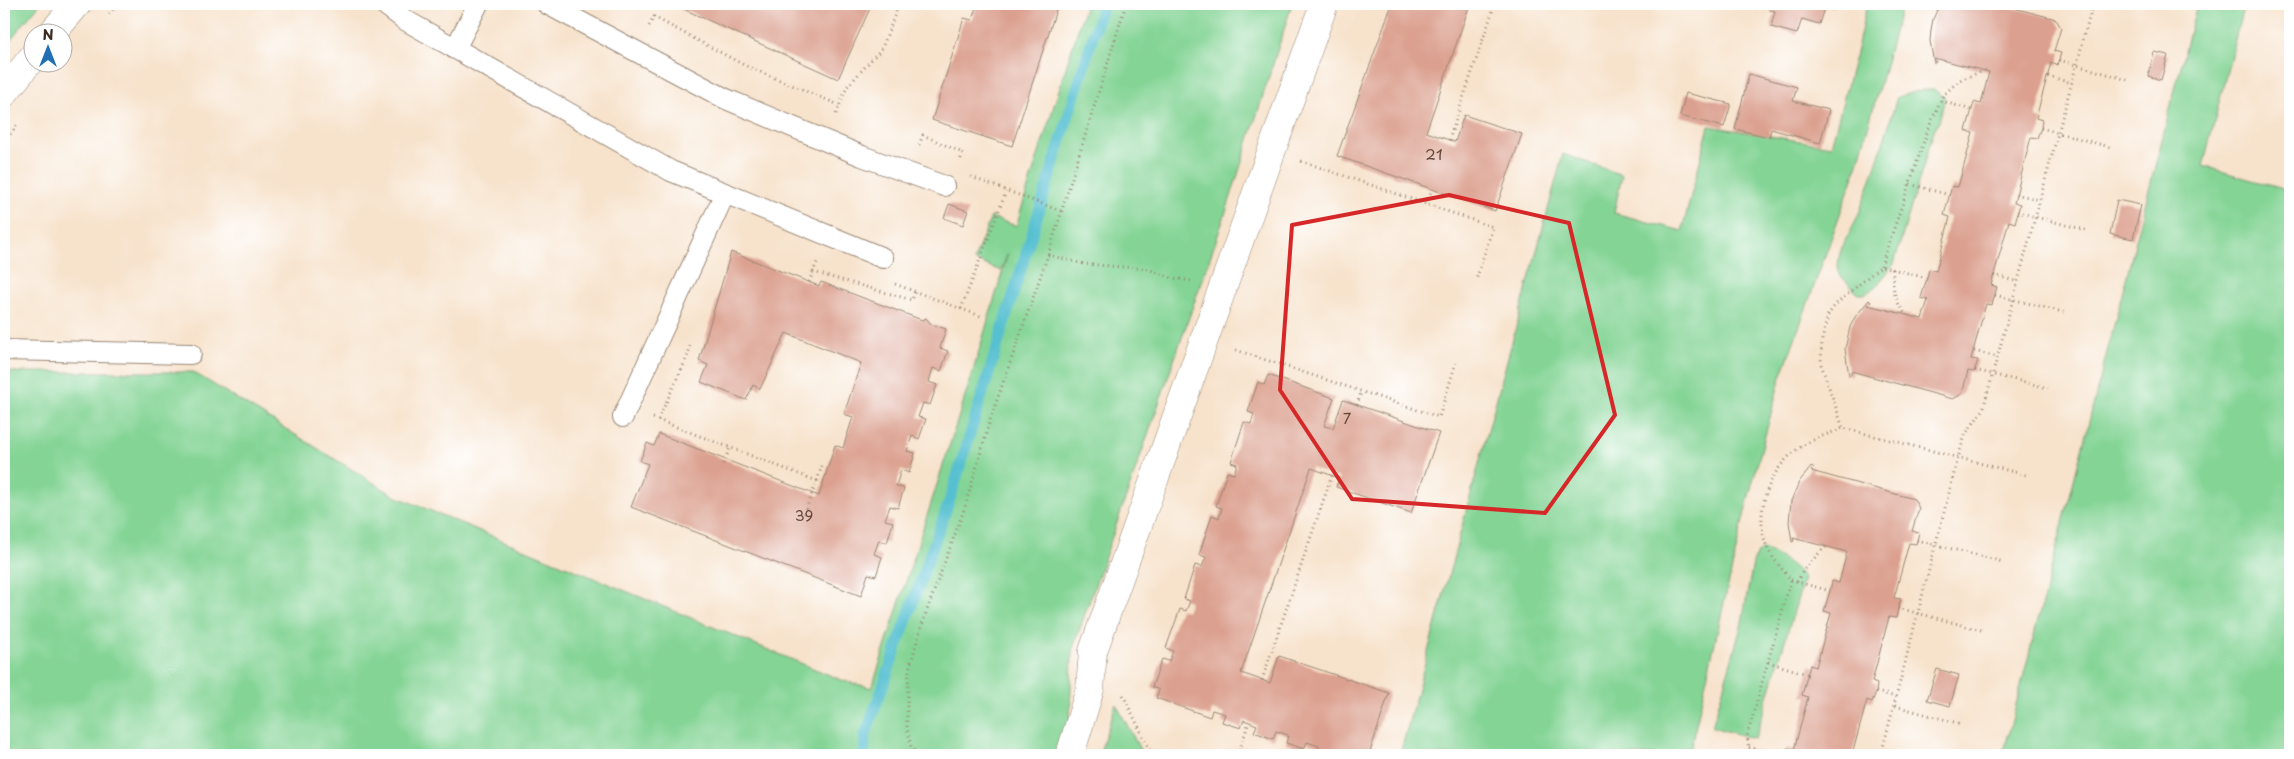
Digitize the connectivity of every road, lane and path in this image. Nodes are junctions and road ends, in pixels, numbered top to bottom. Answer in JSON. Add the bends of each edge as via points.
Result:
{"nodes":[{"id":1,"x":77,"y":4,"type":"edge"},
{"id":2,"x":384,"y":4,"type":"edge"},
{"id":3,"x":478,"y":4,"type":"edge"},
{"id":4,"x":547,"y":4,"type":"edge"},
{"id":5,"x":900,"y":4,"type":"edge"},
{"id":6,"x":1126,"y":4,"type":"edge"},
{"id":7,"x":1324,"y":4,"type":"edge"},
{"id":8,"x":1495,"y":4,"type":"edge"},
{"id":9,"x":2093,"y":4,"type":"edge"},
{"id":10,"x":62,"y":22,"type":"edge"},
{"id":11,"x":648,"y":29,"type":"dead end"},
{"id":12,"x":455,"y":49,"type":"junction"},
{"id":13,"x":2059,"y":60,"type":"dead end"},
{"id":14,"x":2077,"y":66,"type":"junction"},
{"id":15,"x":22,"y":70,"type":"edge"},
{"id":16,"x":1983,"y":71,"type":"dead end"},
{"id":17,"x":2048,"y":76,"type":"dead end"},
{"id":18,"x":2128,"y":80,"type":"dead end"},
{"id":19,"x":2072,"y":83,"type":"junction"},
{"id":20,"x":4,"y":93,"type":"edge"},
{"id":21,"x":1940,"y":101,"type":"junction"},
{"id":22,"x":839,"y":106,"type":"junction"},
{"id":23,"x":1972,"y":110,"type":"dead end"},
{"id":24,"x":834,"y":122,"type":"dead end"},
{"id":25,"x":2040,"y":128,"type":"dead end"},
{"id":26,"x":2058,"y":133,"type":"junction"},
{"id":27,"x":1449,"y":140,"type":"dead end"},
{"id":28,"x":2110,"y":147,"type":"dead end"},
{"id":29,"x":917,"y":152,"type":"dead end"},
{"id":30,"x":1298,"y":160,"type":"dead end"},
{"id":31,"x":960,"y":162,"type":"dead end"},
{"id":32,"x":965,"y":174,"type":"dead end"},
{"id":33,"x":1910,"y":184,"type":"junction"},
{"id":34,"x":944,"y":186,"type":"dead end"},
{"id":35,"x":1432,"y":189,"type":"dead end"},
{"id":36,"x":1006,"y":192,"type":"junction"},
{"id":37,"x":725,"y":194,"type":"junction"},
{"id":38,"x":2016,"y":194,"type":"dead end"},
{"id":39,"x":1949,"y":195,"type":"dead end"},
{"id":40,"x":2040,"y":200,"type":"junction"},
{"id":41,"x":1427,"y":203,"type":"junction"},
{"id":42,"x":1061,"y":211,"type":"junction"},
{"id":43,"x":2017,"y":212,"type":"dead end"},
{"id":44,"x":2036,"y":217,"type":"junction"},
{"id":45,"x":2089,"y":231,"type":"dead end"},
{"id":46,"x":1048,"y":255,"type":"junction"},
{"id":47,"x":883,"y":258,"type":"dead end"},
{"id":48,"x":1881,"y":266,"type":"junction"},
{"id":49,"x":814,"y":268,"type":"dead end"},
{"id":50,"x":1893,"y":269,"type":"junction"},
{"id":51,"x":812,"y":272,"type":"junction"},
{"id":52,"x":1994,"y":275,"type":"dead end"},
{"id":53,"x":1927,"y":278,"type":"dead end"},
{"id":54,"x":1476,"y":280,"type":"dead end"},
{"id":55,"x":809,"y":282,"type":"dead end"},
{"id":56,"x":2018,"y":282,"type":"junction"},
{"id":57,"x":1224,"y":285,"type":"junction"},
{"id":58,"x":915,"y":291,"type":"dead end"},
{"id":59,"x":1995,"y":295,"type":"dead end"},
{"id":60,"x":2013,"y":300,"type":"junction"},
{"id":61,"x":961,"y":309,"type":"dead end"},
{"id":62,"x":2067,"y":313,"type":"dead end"},
{"id":63,"x":1906,"y":315,"type":"dead end"},
{"id":64,"x":1231,"y":348,"type":"dead end"},
{"id":65,"x":4,"y":350,"type":"edge"},
{"id":66,"x":1974,"y":351,"type":"dead end"},
{"id":67,"x":191,"y":354,"type":"dead end"},
{"id":68,"x":1997,"y":357,"type":"junction"},
{"id":69,"x":1456,"y":364,"type":"dead end"},
{"id":70,"x":1975,"y":370,"type":"dead end"},
{"id":71,"x":1993,"y":374,"type":"junction"},
{"id":72,"x":2048,"y":388,"type":"dead end"},
{"id":73,"x":1361,"y":392,"type":"junction"},
{"id":74,"x":1357,"y":405,"type":"dead end"},
{"id":75,"x":623,"y":417,"type":"dead end"},
{"id":76,"x":654,"y":418,"type":"dead end"},
{"id":77,"x":1843,"y":428,"type":"junction"},
{"id":78,"x":730,"y":448,"type":"junction"},
{"id":79,"x":1958,"y":458,"type":"junction"},
{"id":80,"x":723,"y":464,"type":"dead end"},
{"id":81,"x":822,"y":466,"type":"dead end"},
{"id":82,"x":1332,"y":475,"type":"dead end"},
{"id":83,"x":2026,"y":475,"type":"dead end"},
{"id":84,"x":817,"y":482,"type":"junction"},
{"id":85,"x":804,"y":514,"type":"dead end"},
{"id":86,"x":1917,"y":540,"type":"dead end"},
{"id":87,"x":1936,"y":545,"type":"junction"},
{"id":88,"x":1826,"y":546,"type":"dead end"},
{"id":89,"x":2003,"y":562,"type":"dead end"},
{"id":90,"x":1791,"y":580,"type":"junction"},
{"id":91,"x":1797,"y":582,"type":"junction"},
{"id":92,"x":1830,"y":591,"type":"dead end"},
{"id":93,"x":1898,"y":608,"type":"dead end"},
{"id":94,"x":1918,"y":614,"type":"junction"},
{"id":95,"x":1985,"y":631,"type":"dead end"},
{"id":96,"x":1768,"y":662,"type":"junction"},
{"id":97,"x":1808,"y":674,"type":"dead end"},
{"id":98,"x":1262,"y":680,"type":"dead end"},
{"id":99,"x":1876,"y":692,"type":"dead end"},
{"id":100,"x":1897,"y":697,"type":"junction"},
{"id":101,"x":1895,"y":706,"type":"junction"},
{"id":102,"x":1249,"y":722,"type":"dead end"},
{"id":103,"x":1961,"y":724,"type":"dead end"},
{"id":104,"x":1749,"y":747,"type":"junction"},
{"id":105,"x":916,"y":755,"type":"edge"},
{"id":106,"x":1070,"y":755,"type":"edge"},
{"id":107,"x":1238,"y":755,"type":"edge"},
{"id":108,"x":1750,"y":755,"type":"edge"},
{"id":109,"x":1778,"y":755,"type":"edge"},
{"id":110,"x":1882,"y":755,"type":"edge"}],
"edges":[{"from":1,"to":10,"type":"street"},
{"from":2,"to":12,"type":"lane"},
{"from":3,"to":12,"type":"lane"},
{"from":4,"to":34,"type":"lane","via":[[726,99],[862,156]]},
{"from":5,"to":22,"type":"path","via":[[882,48],[847,87]]},
{"from":6,"to":42,"type":"path"},
{"from":7,"to":57,"type":"street"},
{"from":8,"to":27,"type":"path"},
{"from":9,"to":14,"type":"path"},
{"from":11,"to":22,"type":"path","via":[[654,17],[744,65]]},
{"from":12,"to":37,"type":"lane","via":[[671,171]]},
{"from":13,"to":14,"type":"path"},
{"from":14,"to":18,"type":"path"},
{"from":14,"to":19,"type":"path"},
{"from":15,"to":20,"type":"street"},
{"from":16,"to":21,"type":"path","via":[[1951,86]]},
{"from":17,"to":19,"type":"path"},
{"from":19,"to":26,"type":"path"},
{"from":21,"to":23,"type":"path"},
{"from":21,"to":33,"type":"path"},
{"from":22,"to":24,"type":"path"},
{"from":25,"to":26,"type":"path"},
{"from":26,"to":28,"type":"path"},
{"from":26,"to":40,"type":"path"},
{"from":29,"to":31,"type":"path","via":[[923,135],[963,152]]},
{"from":30,"to":41,"type":"path"},
{"from":32,"to":36,"type":"path"},
{"from":33,"to":39,"type":"path"},
{"from":33,"to":48,"type":"path"},
{"from":35,"to":41,"type":"path"},
{"from":36,"to":42,"type":"path"},
{"from":36,"to":61,"type":"path"},
{"from":37,"to":47,"type":"lane"},
{"from":37,"to":75,"type":"lane"},
{"from":38,"to":40,"type":"path"},
{"from":40,"to":44,"type":"path"},
{"from":41,"to":54,"type":"path","via":[[1493,226]]},
{"from":42,"to":46,"type":"path"},
{"from":43,"to":44,"type":"path"},
{"from":44,"to":45,"type":"path"},
{"from":44,"to":56,"type":"path"},
{"from":46,"to":57,"type":"path","via":[[1084,264],[1148,269],[1172,278]]},
{"from":46,"to":105,"type":"path","via":[[991,417],[965,506],[922,621],[910,668],[907,728]]},
{"from":48,"to":50,"type":"path"},
{"from":48,"to":77,"type":"path","via":[[1828,314],[1820,364]]},
{"from":49,"to":51,"type":"path"},
{"from":50,"to":53,"type":"path"},
{"from":50,"to":63,"type":"path","via":[[1894,295]]},
{"from":51,"to":55,"type":"path"},
{"from":51,"to":58,"type":"path","via":[[912,300]]},
{"from":52,"to":56,"type":"path"},
{"from":56,"to":60,"type":"path"},
{"from":57,"to":106,"type":"street","via":[[1092,651],[1090,689]]},
{"from":59,"to":60,"type":"path"},
{"from":60,"to":62,"type":"path"},
{"from":60,"to":68,"type":"path"},
{"from":64,"to":73,"type":"path"},
{"from":65,"to":67,"type":"lane"},
{"from":66,"to":68,"type":"path"},
{"from":68,"to":71,"type":"path"},
{"from":69,"to":73,"type":"path","via":[[1439,417]]},
{"from":70,"to":71,"type":"path"},
{"from":71,"to":72,"type":"path"},
{"from":71,"to":79,"type":"path","via":[[1983,410],[1965,435]]},
{"from":73,"to":74,"type":"path"},
{"from":76,"to":78,"type":"path"},
{"from":77,"to":79,"type":"path"},
{"from":77,"to":90,"type":"path","via":[[1794,452],[1774,477],[1765,497],[1762,520],[1766,543]]},
{"from":78,"to":80,"type":"path"},
{"from":78,"to":84,"type":"path"},
{"from":79,"to":83,"type":"path"},
{"from":79,"to":87,"type":"path"},
{"from":81,"to":84,"type":"path"},
{"from":82,"to":98,"type":"path"},
{"from":84,"to":85,"type":"path"},
{"from":86,"to":87,"type":"path"},
{"from":87,"to":89,"type":"path"},
{"from":87,"to":94,"type":"path"},
{"from":88,"to":91,"type":"path","via":[[1804,569]]},
{"from":90,"to":91,"type":"path"},
{"from":90,"to":96,"type":"path"},
{"from":91,"to":92,"type":"path"},
{"from":93,"to":94,"type":"path"},
{"from":94,"to":95,"type":"path"},
{"from":94,"to":100,"type":"path"},
{"from":96,"to":97,"type":"path"},
{"from":96,"to":104,"type":"path","via":[[1747,736]]},
{"from":99,"to":100,"type":"path"},
{"from":100,"to":101,"type":"path"},
{"from":101,"to":103,"type":"path"},
{"from":101,"to":110,"type":"path"},
{"from":102,"to":107,"type":"path"},
{"from":104,"to":108,"type":"path"},
{"from":104,"to":109,"type":"path"}]}
